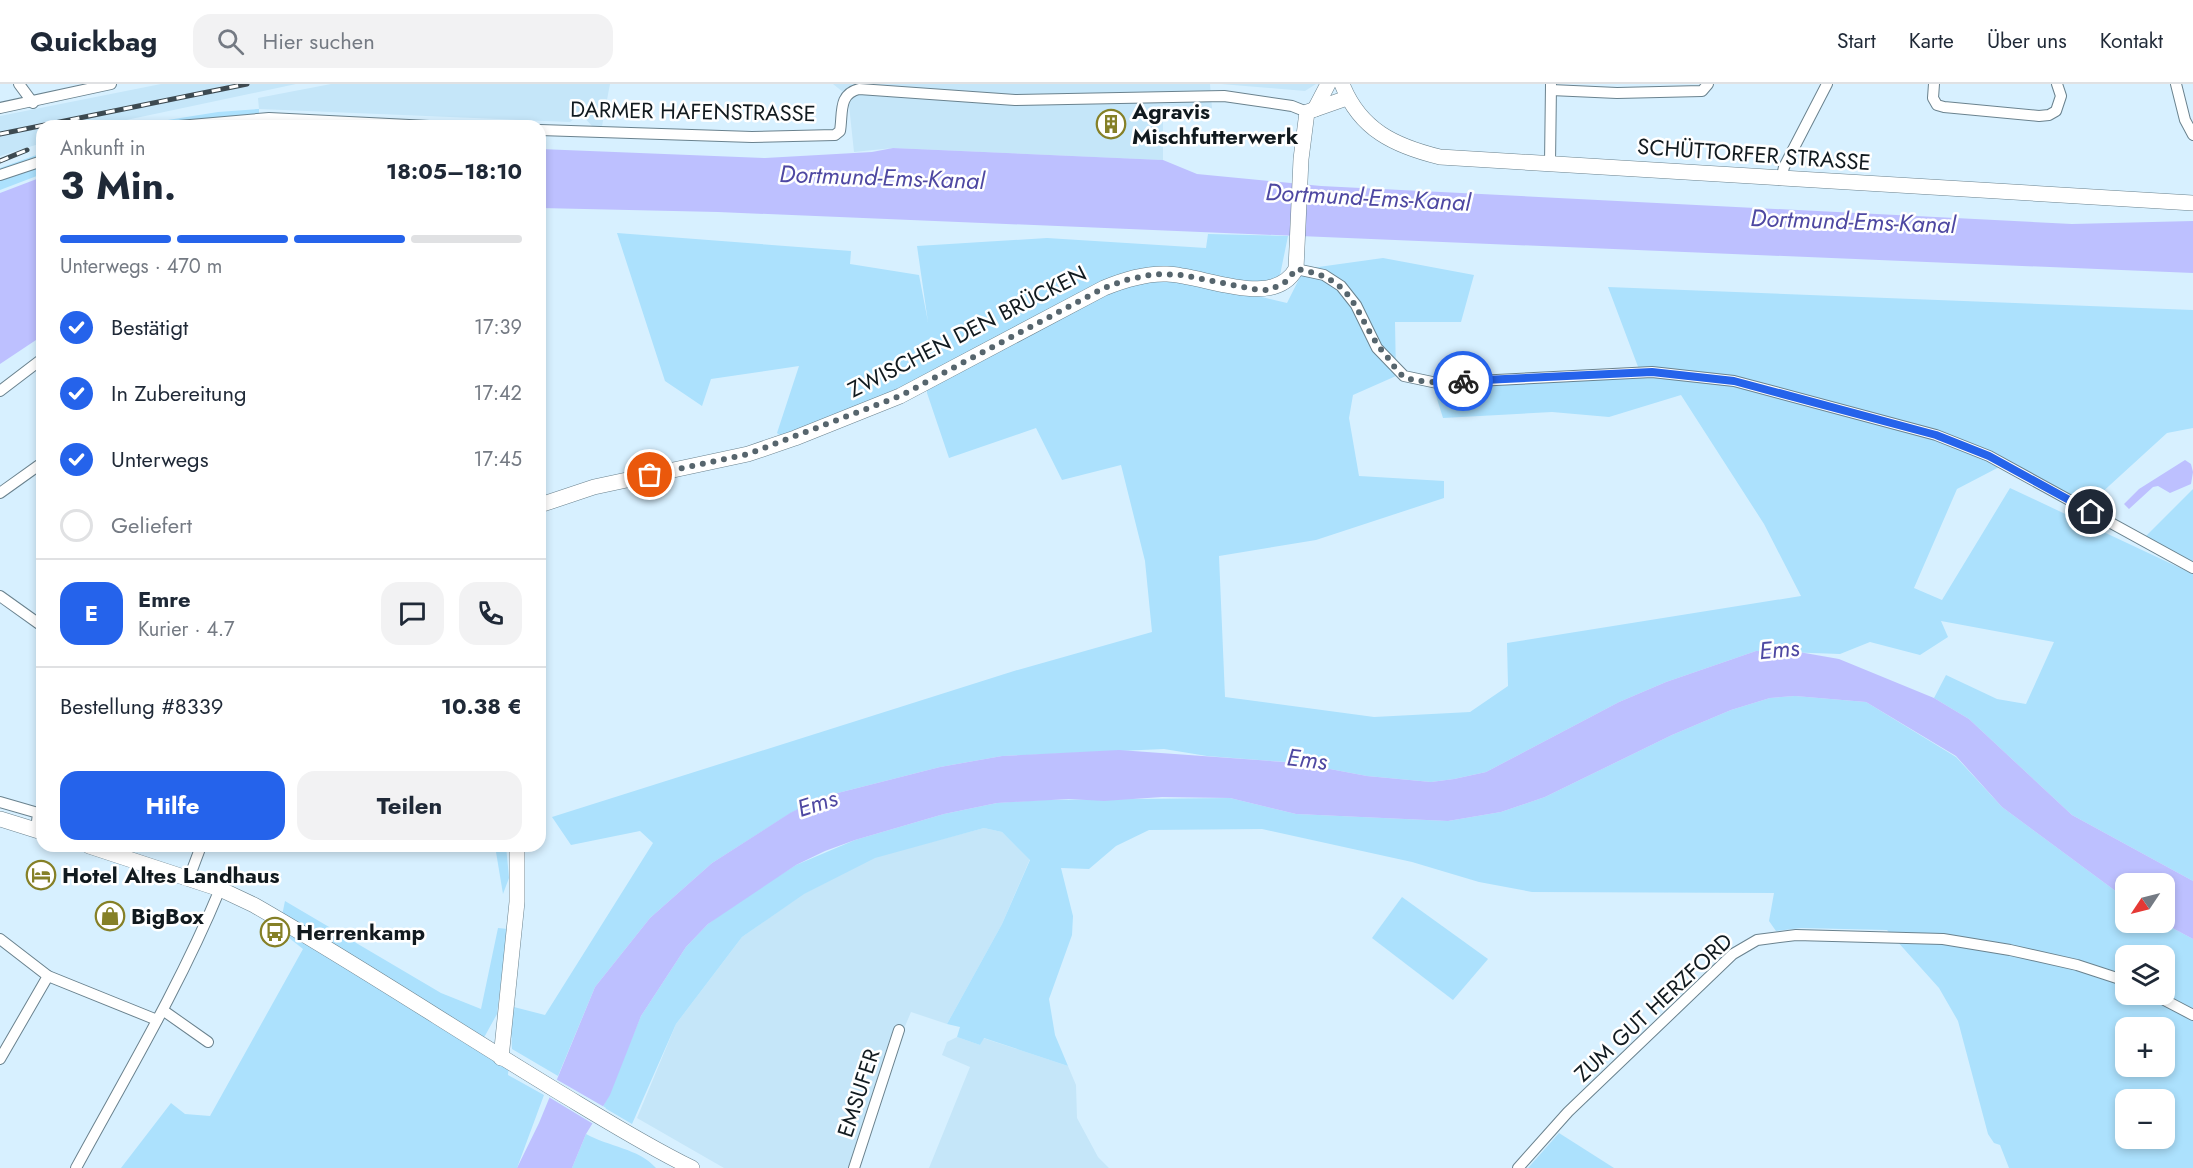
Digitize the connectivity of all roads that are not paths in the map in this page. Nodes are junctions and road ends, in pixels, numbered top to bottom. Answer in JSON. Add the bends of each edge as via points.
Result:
{"nodes":[{"id":1,"x":19,"y":84,"type":"edge"},
{"id":2,"x":111,"y":84,"type":"edge"},
{"id":3,"x":1328,"y":84,"type":"edge"},
{"id":4,"x":1708,"y":84,"type":"edge"},
{"id":5,"x":1827,"y":84,"type":"edge"},
{"id":6,"x":1934,"y":84,"type":"edge"},
{"id":7,"x":2057,"y":84,"type":"edge"},
{"id":8,"x":2176,"y":84,"type":"edge"},
{"id":9,"x":1551,"y":87,"type":"edge"},
{"id":10,"x":1345,"y":91,"type":"edge"},
{"id":11,"x":33,"y":103,"type":"junction"},
{"id":12,"x":0,"y":108,"type":"edge"},
{"id":13,"x":1311,"y":110,"type":"junction"},
{"id":14,"x":246,"y":120,"type":"edge"},
{"id":15,"x":309,"y":120,"type":"edge"},
{"id":16,"x":546,"y":130,"type":"edge"},
{"id":17,"x":2193,"y":135,"type":"edge"},
{"id":18,"x":36,"y":163,"type":"edge"},
{"id":19,"x":1550,"y":163,"type":"junction"},
{"id":20,"x":0,"y":175,"type":"edge"},
{"id":21,"x":1781,"y":180,"type":"junction"},
{"id":22,"x":2193,"y":203,"type":"edge"},
{"id":23,"x":1296,"y":263,"type":"junction"},
{"id":24,"x":36,"y":364,"type":"edge"},
{"id":25,"x":0,"y":391,"type":"edge"},
{"id":26,"x":36,"y":467,"type":"edge"},
{"id":27,"x":0,"y":493,"type":"edge"},
{"id":28,"x":546,"y":503,"type":"edge"},
{"id":29,"x":2193,"y":568,"type":"edge"},
{"id":30,"x":0,"y":596,"type":"edge"},
{"id":31,"x":36,"y":622,"type":"edge"},
{"id":32,"x":0,"y":802,"type":"edge"},
{"id":33,"x":36,"y":812,"type":"edge"},
{"id":34,"x":0,"y":819,"type":"edge"},
{"id":35,"x":36,"y":830,"type":"edge"},
{"id":36,"x":108,"y":852,"type":"edge"},
{"id":37,"x":199,"y":852,"type":"edge"},
{"id":38,"x":517,"y":852,"type":"edge"},
{"id":39,"x":189,"y":878,"type":"junction"},
{"id":40,"x":220,"y":889,"type":"junction"},
{"id":41,"x":0,"y":939,"type":"edge"},
{"id":42,"x":48,"y":976,"type":"junction"},
{"id":43,"x":2115,"y":977,"type":"edge"},
{"id":44,"x":2174,"y":1005,"type":"edge"},
{"id":45,"x":2193,"y":1015,"type":"edge"},
{"id":46,"x":160,"y":1016,"type":"junction"},
{"id":47,"x":899,"y":1030,"type":"dead end"},
{"id":48,"x":208,"y":1042,"type":"dead end"},
{"id":49,"x":501,"y":1058,"type":"junction"},
{"id":50,"x":0,"y":1059,"type":"edge"},
{"id":51,"x":75,"y":1168,"type":"edge"},
{"id":52,"x":692,"y":1168,"type":"edge"},
{"id":53,"x":854,"y":1168,"type":"edge"},
{"id":54,"x":1518,"y":1168,"type":"edge"}],
"edges":[{"from":1,"to":11,"type":"street"},
{"from":2,"to":11,"type":"street"},
{"from":3,"to":13,"type":"main road"},
{"from":4,"to":9,"type":"street","via":[[1702,91],[1617,93]]},
{"from":5,"to":21,"type":"street"},
{"from":6,"to":7,"type":"street","via":[[1937,105],[2039,116],[2056,111],[2061,96]]},
{"from":8,"to":17,"type":"street"},
{"from":9,"to":19,"type":"street"},
{"from":10,"to":13,"type":"main road"},
{"from":10,"to":19,"type":"main road","name":"SCHÜTTORFER STRASSE","via":[[1375,129],[1406,149],[1440,157]]},
{"from":11,"to":12,"type":"street"},
{"from":13,"to":16,"type":"street","name":"DARMER HAFENSTRASSE","via":[[1224,96],[1015,100],[859,89],[844,97],[840,130],[835,135],[752,137]]},
{"from":13,"to":23,"type":"main road","via":[[1301,159]]},
{"from":14,"to":15,"type":"street"},
{"from":18,"to":20,"type":"street"},
{"from":19,"to":21,"type":"main road","name":"SCHÜTTORFER STRASSE"},
{"from":21,"to":22,"type":"main road","name":"SCHÜTTORFER STRASSE"},
{"from":23,"to":28,"type":"main road","name":"ZWISCHEN DEN BRÜCKEN","via":[[1287,281],[1270,290],[1182,275],[1155,274],[1126,280],[900,396],[795,438],[748,454],[594,488]]},
{"from":23,"to":29,"type":"street","via":[[1341,286],[1356,305],[1377,348],[1404,376],[1437,382],[1652,372],[1734,381],[1936,435],[1989,456]]},
{"from":24,"to":25,"type":"street"},
{"from":26,"to":27,"type":"street"},
{"from":30,"to":31,"type":"street"},
{"from":32,"to":33,"type":"street"},
{"from":34,"to":35,"type":"main road"},
{"from":36,"to":39,"type":"main road"},
{"from":37,"to":39,"type":"street"},
{"from":38,"to":49,"type":"main road","via":[[517,902]]},
{"from":39,"to":40,"type":"main road"},
{"from":40,"to":46,"type":"street"},
{"from":40,"to":49,"type":"main road","via":[[324,946]]},
{"from":41,"to":42,"type":"street"},
{"from":42,"to":46,"type":"street"},
{"from":42,"to":50,"type":"street"},
{"from":43,"to":54,"type":"street","name":"ZUM GUT HERZFORD","via":[[2010,950],[1943,939],[1796,934],[1757,940],[1732,954],[1568,1112]]},
{"from":44,"to":45,"type":"street"},
{"from":46,"to":48,"type":"street"},
{"from":46,"to":51,"type":"street"},
{"from":47,"to":53,"type":"street","name":"EMSUFER"},
{"from":49,"to":52,"type":"main road"}]}
